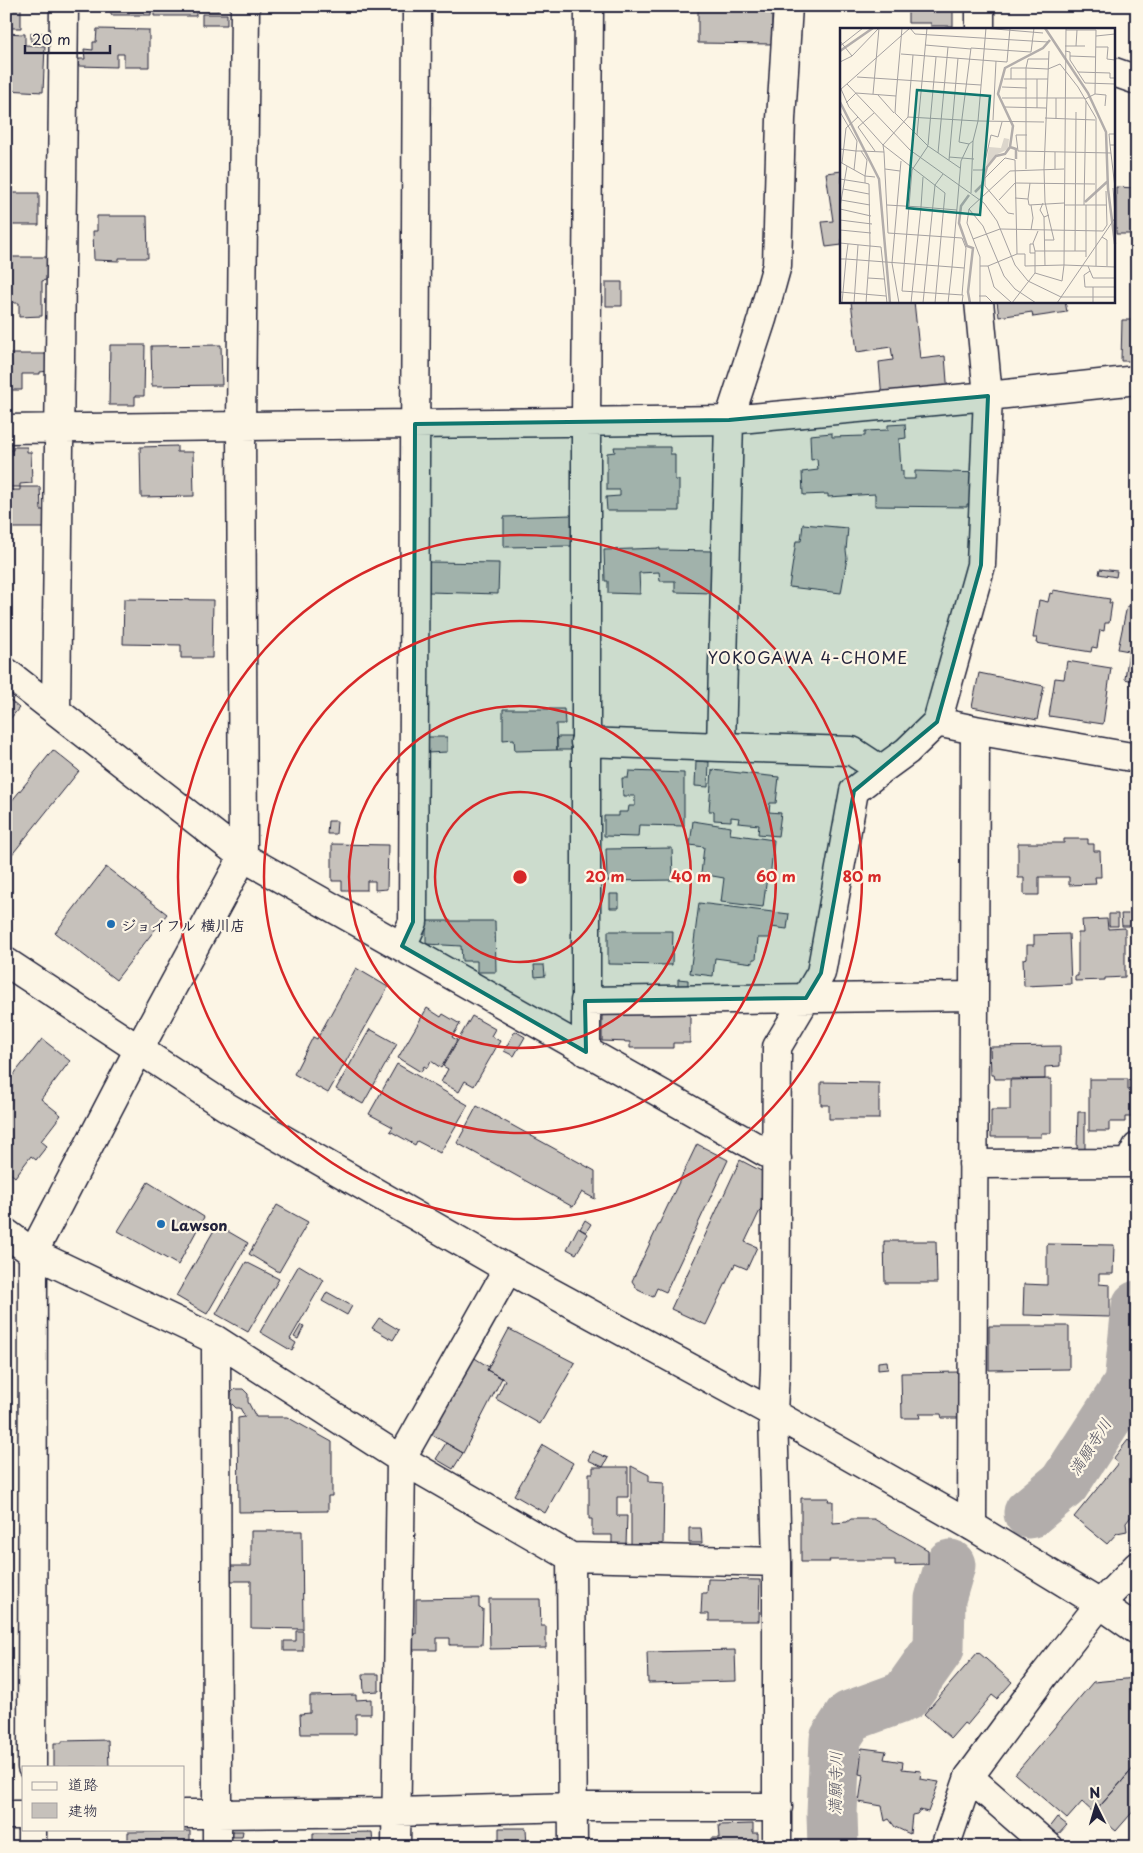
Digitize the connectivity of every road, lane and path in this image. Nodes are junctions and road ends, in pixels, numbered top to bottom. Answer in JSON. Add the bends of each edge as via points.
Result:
{"nodes":[{"id":1,"x":64,"y":6,"type":"edge"},
{"id":2,"x":246,"y":6,"type":"edge"},
{"id":3,"x":417,"y":6,"type":"edge"},
{"id":4,"x":589,"y":6,"type":"edge"},
{"id":5,"x":788,"y":6,"type":"edge"},
{"id":6,"x":1116,"y":73,"type":"edge"},
{"id":7,"x":1137,"y":80,"type":"edge"},
{"id":8,"x":979,"y":302,"type":"edge"},
{"id":9,"x":1137,"y":380,"type":"edge"},
{"id":10,"x":988,"y":396,"type":"junction"},
{"id":11,"x":729,"y":420,"type":"junction"},
{"id":12,"x":586,"y":422,"type":"junction"},
{"id":13,"x":415,"y":424,"type":"junction"},
{"id":14,"x":241,"y":426,"type":"junction"},
{"id":15,"x":6,"y":429,"type":"edge"},
{"id":16,"x":60,"y":429,"type":"junction"},
{"id":17,"x":6,"y":672,"type":"edge"},
{"id":18,"x":56,"y":711,"type":"junction"},
{"id":19,"x":937,"y":722,"type":"junction"},
{"id":20,"x":975,"y":730,"type":"junction"},
{"id":21,"x":585,"y":742,"type":"junction"},
{"id":22,"x":721,"y":747,"type":"junction"},
{"id":23,"x":1137,"y":758,"type":"edge"},
{"id":24,"x":881,"y":770,"type":"junction"},
{"id":25,"x":243,"y":857,"type":"junction"},
{"id":26,"x":402,"y":946,"type":"junction"},
{"id":27,"x":6,"y":962,"type":"edge"},
{"id":28,"x":974,"y":996,"type":"junction"},
{"id":29,"x":806,"y":998,"type":"junction"},
{"id":30,"x":585,"y":1001,"type":"junction"},
{"id":31,"x":139,"y":1049,"type":"junction"},
{"id":32,"x":586,"y":1052,"type":"junction"},
{"id":33,"x":1137,"y":1147,"type":"edge"},
{"id":34,"x":777,"y":1159,"type":"junction"},
{"id":35,"x":973,"y":1164,"type":"junction"},
{"id":36,"x":6,"y":1233,"type":"edge"},
{"id":37,"x":33,"y":1253,"type":"junction"},
{"id":38,"x":508,"y":1269,"type":"junction"},
{"id":39,"x":216,"y":1340,"type":"junction"},
{"id":40,"x":773,"y":1413,"type":"junction"},
{"id":41,"x":401,"y":1459,"type":"junction"},
{"id":42,"x":972,"y":1526,"type":"junction"},
{"id":43,"x":571,"y":1557,"type":"junction"},
{"id":44,"x":776,"y":1562,"type":"junction"},
{"id":45,"x":1137,"y":1566,"type":"edge"},
{"id":46,"x":1100,"y":1604,"type":"junction"},
{"id":47,"x":1137,"y":1630,"type":"edge"},
{"id":48,"x":32,"y":1766,"type":"edge"},
{"id":49,"x":969,"y":1778,"type":"junction"},
{"id":50,"x":778,"y":1806,"type":"junction"},
{"id":51,"x":573,"y":1807,"type":"junction"},
{"id":52,"x":397,"y":1812,"type":"junction"},
{"id":53,"x":185,"y":1814,"type":"edge"},
{"id":54,"x":217,"y":1814,"type":"junction"},
{"id":55,"x":6,"y":1815,"type":"edge"},
{"id":56,"x":22,"y":1815,"type":"edge"},
{"id":57,"x":32,"y":1830,"type":"edge"},
{"id":58,"x":32,"y":1847,"type":"edge"},
{"id":59,"x":217,"y":1847,"type":"edge"},
{"id":60,"x":396,"y":1847,"type":"edge"},
{"id":61,"x":573,"y":1847,"type":"edge"},
{"id":62,"x":778,"y":1847,"type":"edge"},
{"id":63,"x":945,"y":1847,"type":"edge"},
{"id":64,"x":1049,"y":1847,"type":"edge"}],
"edges":[{"from":1,"to":16,"type":"street"},
{"from":2,"to":14,"type":"street"},
{"from":3,"to":13,"type":"street"},
{"from":4,"to":12,"type":"street"},
{"from":5,"to":11,"type":"street","via":[[777,265]]},
{"from":6,"to":7,"type":"street"},
{"from":8,"to":10,"type":"street"},
{"from":9,"to":10,"type":"street"},
{"from":10,"to":11,"type":"street"},
{"from":10,"to":19,"type":"street","via":[[981,565]]},
{"from":11,"to":12,"type":"street"},
{"from":11,"to":22,"type":"street"},
{"from":12,"to":13,"type":"street"},
{"from":12,"to":21,"type":"street"},
{"from":13,"to":14,"type":"street"},
{"from":13,"to":26,"type":"street","via":[[413,922]]},
{"from":14,"to":16,"type":"street"},
{"from":14,"to":25,"type":"street"},
{"from":15,"to":16,"type":"street"},
{"from":16,"to":18,"type":"street"},
{"from":17,"to":18,"type":"street"},
{"from":18,"to":25,"type":"street"},
{"from":19,"to":20,"type":"street"},
{"from":19,"to":24,"type":"street"},
{"from":20,"to":23,"type":"street"},
{"from":20,"to":28,"type":"street"},
{"from":21,"to":22,"type":"street"},
{"from":21,"to":30,"type":"street"},
{"from":22,"to":24,"type":"street","via":[[852,751]]},
{"from":24,"to":29,"type":"street","via":[[854,792],[821,973]]},
{"from":25,"to":26,"type":"street"},
{"from":25,"to":31,"type":"street"},
{"from":26,"to":32,"type":"street"},
{"from":27,"to":31,"type":"street"},
{"from":28,"to":29,"type":"street"},
{"from":28,"to":35,"type":"street"},
{"from":29,"to":30,"type":"street"},
{"from":29,"to":34,"type":"street","via":[[777,1047]]},
{"from":30,"to":32,"type":"street"},
{"from":31,"to":37,"type":"street"},
{"from":31,"to":38,"type":"street","via":[[225,1106]]},
{"from":32,"to":34,"type":"street"},
{"from":33,"to":35,"type":"street","via":[[1129,1162]]},
{"from":34,"to":40,"type":"street"},
{"from":35,"to":42,"type":"street"},
{"from":36,"to":37,"type":"street"},
{"from":37,"to":39,"type":"street"},
{"from":37,"to":48,"type":"street"},
{"from":38,"to":40,"type":"street"},
{"from":38,"to":41,"type":"street"},
{"from":39,"to":41,"type":"street"},
{"from":39,"to":54,"type":"street"},
{"from":40,"to":42,"type":"street"},
{"from":40,"to":44,"type":"street"},
{"from":41,"to":43,"type":"street"},
{"from":41,"to":52,"type":"street"},
{"from":42,"to":46,"type":"street"},
{"from":43,"to":44,"type":"street"},
{"from":43,"to":51,"type":"street"},
{"from":44,"to":50,"type":"street"},
{"from":45,"to":46,"type":"street"},
{"from":46,"to":47,"type":"street"},
{"from":46,"to":49,"type":"street"},
{"from":49,"to":63,"type":"street"},
{"from":49,"to":64,"type":"street"},
{"from":50,"to":51,"type":"street"},
{"from":50,"to":62,"type":"street"},
{"from":51,"to":52,"type":"street"},
{"from":51,"to":61,"type":"street"},
{"from":52,"to":54,"type":"street"},
{"from":52,"to":60,"type":"street"},
{"from":53,"to":54,"type":"street"},
{"from":54,"to":59,"type":"street"},
{"from":55,"to":56,"type":"street"},
{"from":57,"to":58,"type":"street"}]}
